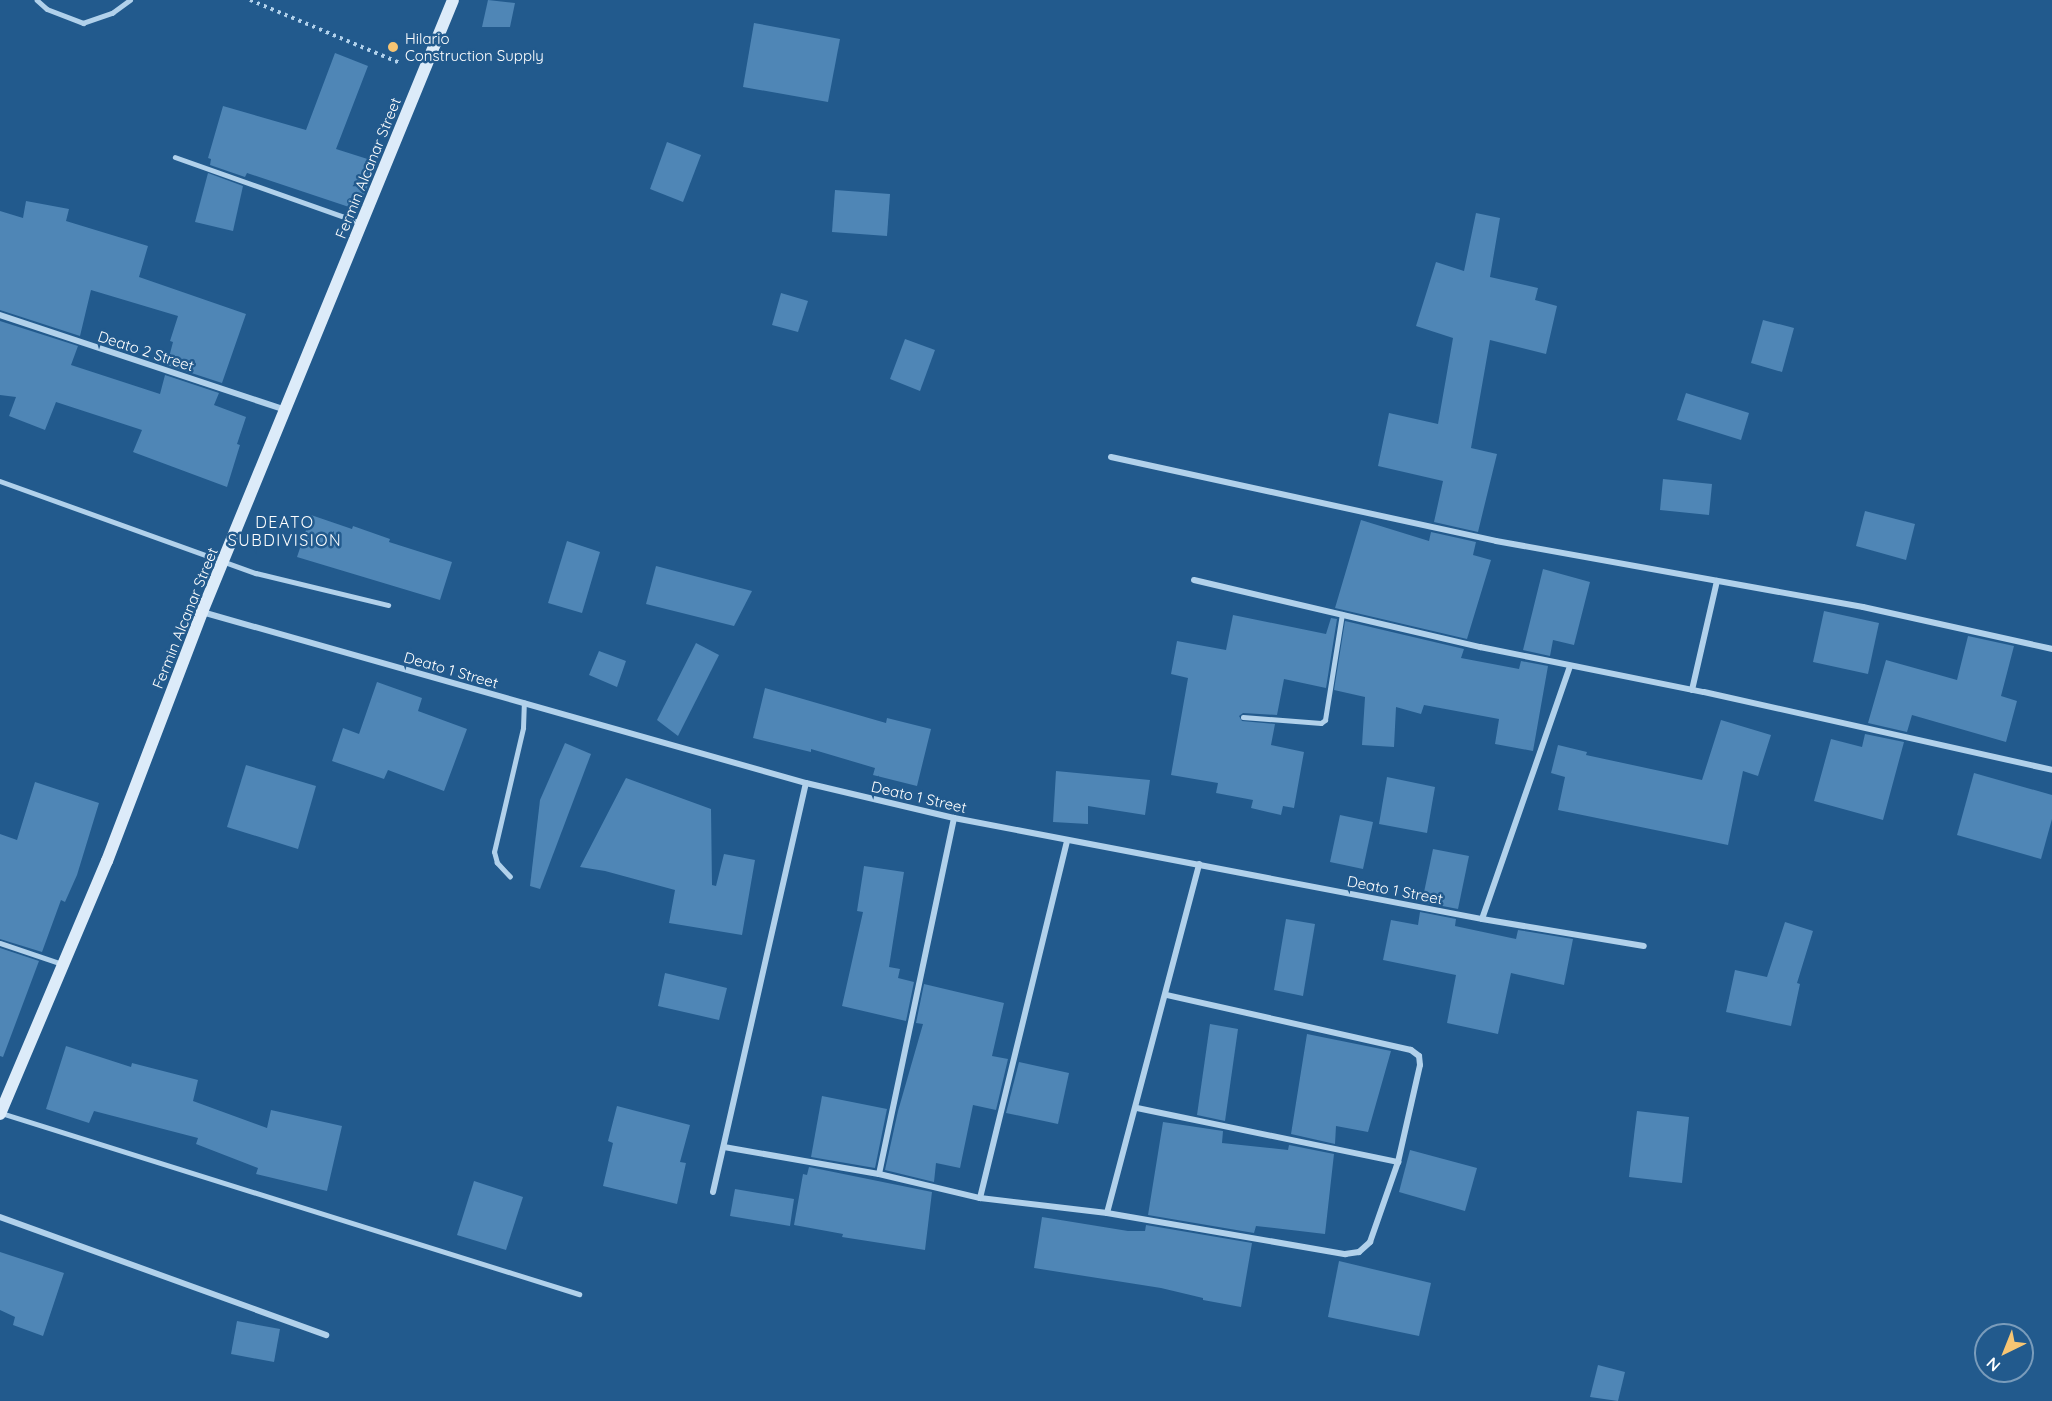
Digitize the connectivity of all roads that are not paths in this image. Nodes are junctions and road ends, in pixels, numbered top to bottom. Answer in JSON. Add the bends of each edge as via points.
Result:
{"nodes":[{"id":1,"x":37,"y":0,"type":"edge"},
{"id":2,"x":130,"y":0,"type":"edge"},
{"id":3,"x":453,"y":0,"type":"edge"},
{"id":4,"x":175,"y":157,"type":"dead end"},
{"id":5,"x":362,"y":223,"type":"junction"},
{"id":6,"x":0,"y":315,"type":"edge"},
{"id":7,"x":285,"y":410,"type":"junction"},
{"id":8,"x":1111,"y":458,"type":"dead end"},
{"id":9,"x":0,"y":481,"type":"edge"},
{"id":10,"x":223,"y":561,"type":"junction"},
{"id":11,"x":1194,"y":580,"type":"dead end"},
{"id":12,"x":1717,"y":581,"type":"junction"},
{"id":13,"x":388,"y":605,"type":"dead end"},
{"id":14,"x":202,"y":612,"type":"junction"},
{"id":15,"x":1342,"y":614,"type":"junction"},
{"id":16,"x":2052,"y":650,"type":"edge"},
{"id":17,"x":1570,"y":667,"type":"junction"},
{"id":18,"x":1692,"y":690,"type":"junction"},
{"id":19,"x":524,"y":703,"type":"junction"},
{"id":20,"x":1243,"y":717,"type":"dead end"},
{"id":21,"x":2052,"y":770,"type":"edge"},
{"id":22,"x":806,"y":783,"type":"junction"},
{"id":23,"x":954,"y":818,"type":"junction"},
{"id":24,"x":1067,"y":841,"type":"junction"},
{"id":25,"x":1199,"y":864,"type":"junction"},
{"id":26,"x":510,"y":877,"type":"dead end"},
{"id":27,"x":1482,"y":919,"type":"junction"},
{"id":28,"x":0,"y":943,"type":"edge"},
{"id":29,"x":1644,"y":946,"type":"dead end"},
{"id":30,"x":62,"y":963,"type":"junction"},
{"id":31,"x":1166,"y":995,"type":"junction"},
{"id":32,"x":1137,"y":1108,"type":"junction"},
{"id":33,"x":0,"y":1114,"type":"edge"},
{"id":34,"x":724,"y":1147,"type":"junction"},
{"id":35,"x":1398,"y":1162,"type":"junction"},
{"id":36,"x":879,"y":1174,"type":"junction"},
{"id":37,"x":713,"y":1192,"type":"dead end"},
{"id":38,"x":980,"y":1198,"type":"junction"},
{"id":39,"x":1107,"y":1213,"type":"junction"},
{"id":40,"x":0,"y":1217,"type":"edge"},
{"id":41,"x":579,"y":1293,"type":"dead end"},
{"id":42,"x":326,"y":1335,"type":"dead end"}],
"edges":[{"from":1,"to":2,"type":"lane","via":[[47,9],[83,23],[112,14]]},
{"from":3,"to":5,"type":"main road","name":"Fermin Alcanar Street"},
{"from":4,"to":5,"type":"lane"},
{"from":5,"to":7,"type":"main road","name":"Fermin Alcanar Street"},
{"from":6,"to":7,"type":"street","name":"Deato 2 Street"},
{"from":7,"to":10,"type":"main road","name":"Fermin Alcanar Street"},
{"from":8,"to":12,"type":"street","via":[[1496,541]]},
{"from":9,"to":10,"type":"lane"},
{"from":10,"to":13,"type":"lane","via":[[256,573]]},
{"from":10,"to":14,"type":"main road","name":"Fermin Alcanar Street"},
{"from":11,"to":15,"type":"street"},
{"from":12,"to":16,"type":"street","via":[[1863,607]]},
{"from":12,"to":18,"type":"street"},
{"from":14,"to":19,"type":"street","name":"Deato 1 Street"},
{"from":14,"to":30,"type":"main road","name":"Fermin Alcanar Street","via":[[107,861]]},
{"from":15,"to":17,"type":"street"},
{"from":15,"to":20,"type":"lane","via":[[1325,720],[1321,723]]},
{"from":17,"to":18,"type":"street"},
{"from":17,"to":27,"type":"street"},
{"from":18,"to":21,"type":"street"},
{"from":19,"to":22,"type":"street","name":"Deato 1 Street"},
{"from":19,"to":26,"type":"lane","via":[[523,728],[494,852],[497,863]]},
{"from":22,"to":23,"type":"street","name":"Deato 1 Street"},
{"from":22,"to":34,"type":"street"},
{"from":23,"to":24,"type":"street","name":"Deato 1 Street"},
{"from":23,"to":36,"type":"street"},
{"from":24,"to":25,"type":"street","name":"Deato 1 Street"},
{"from":24,"to":38,"type":"street"},
{"from":25,"to":27,"type":"street","name":"Deato 1 Street"},
{"from":25,"to":31,"type":"street"},
{"from":27,"to":29,"type":"street","name":"Deato 1 Street"},
{"from":28,"to":30,"type":"lane"},
{"from":30,"to":33,"type":"main road","name":"Fermin Alcanar Street"},
{"from":31,"to":32,"type":"street"},
{"from":31,"to":35,"type":"street","via":[[1411,1050],[1419,1056],[1420,1065]]},
{"from":32,"to":35,"type":"street"},
{"from":32,"to":39,"type":"street"},
{"from":33,"to":41,"type":"lane"},
{"from":34,"to":36,"type":"street"},
{"from":34,"to":37,"type":"street"},
{"from":35,"to":39,"type":"street","via":[[1370,1242],[1359,1252],[1345,1254]]},
{"from":36,"to":38,"type":"street"},
{"from":38,"to":39,"type":"street"},
{"from":40,"to":42,"type":"street"}]}
